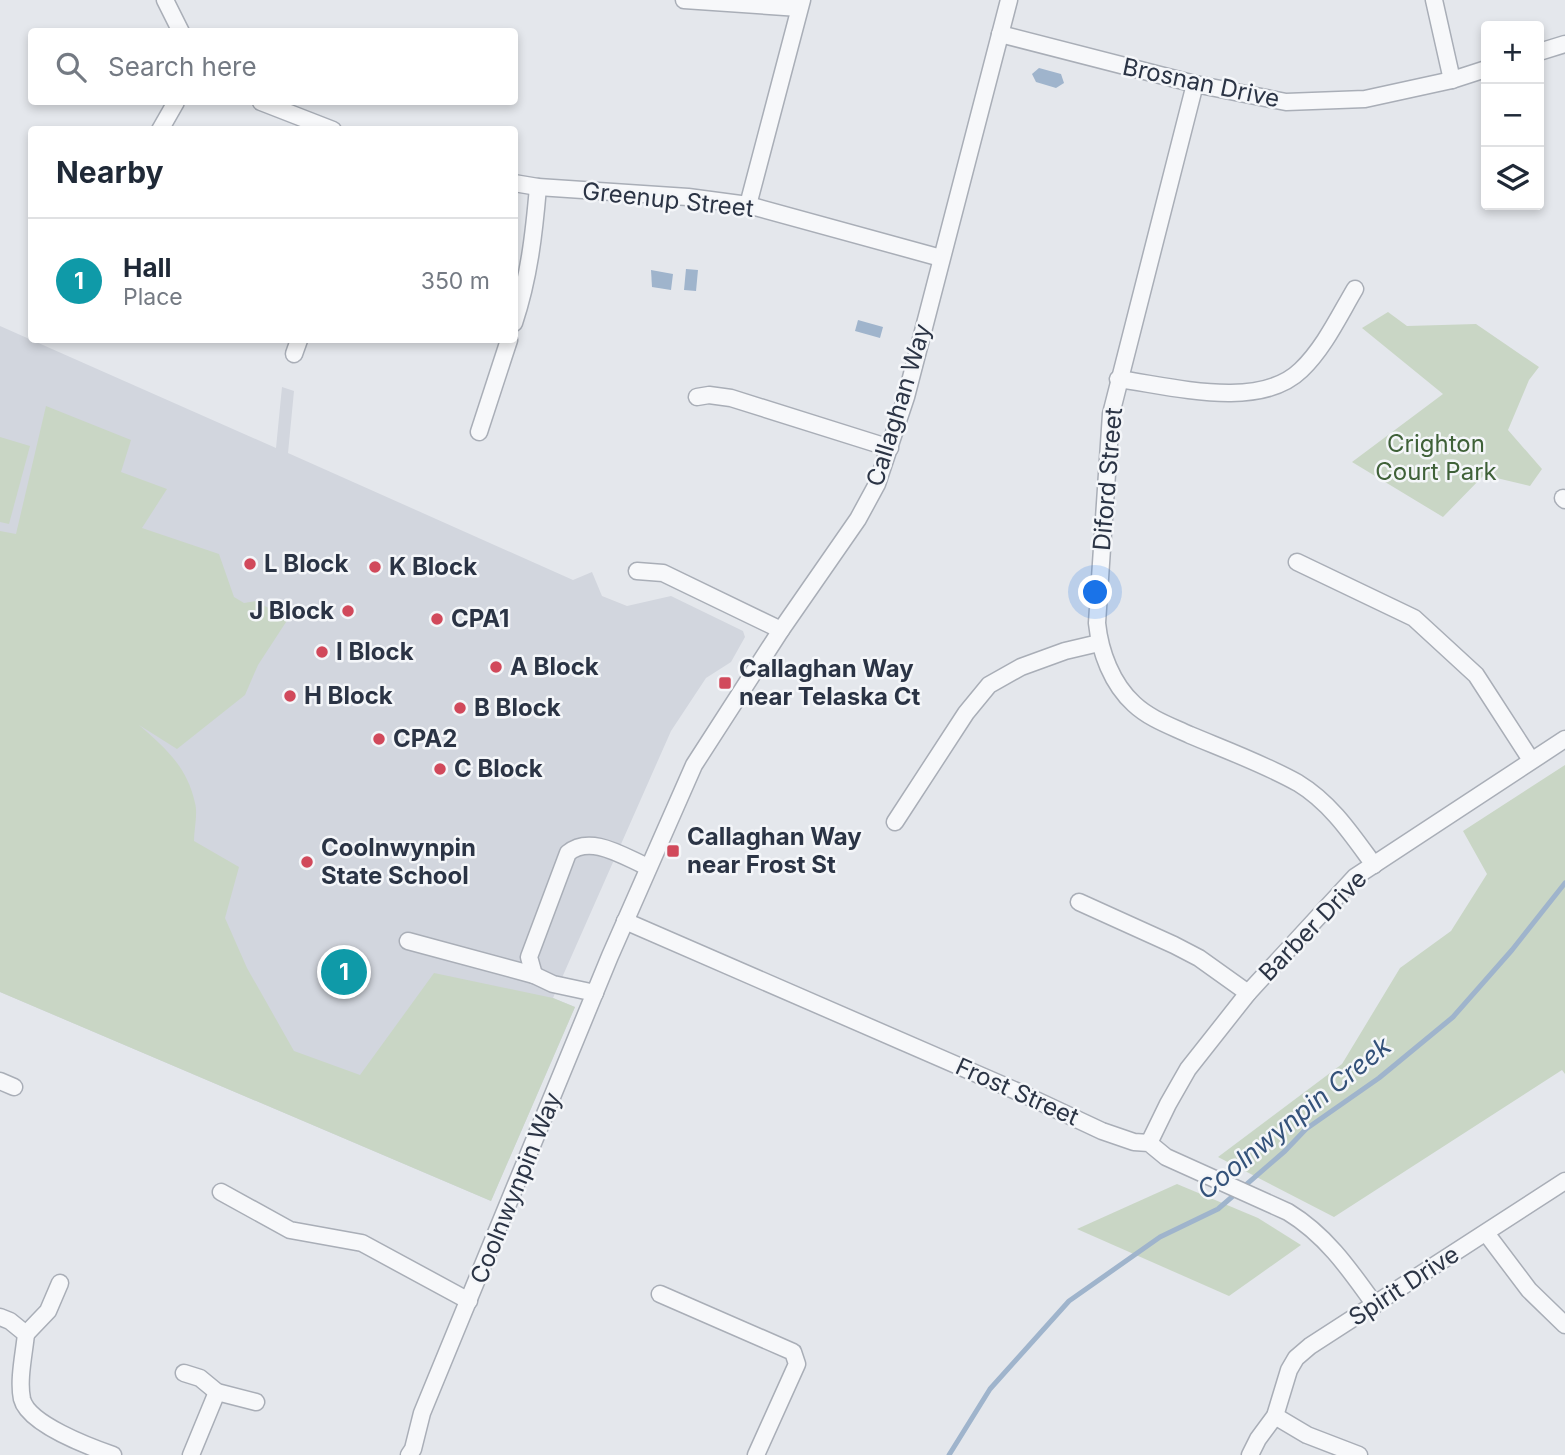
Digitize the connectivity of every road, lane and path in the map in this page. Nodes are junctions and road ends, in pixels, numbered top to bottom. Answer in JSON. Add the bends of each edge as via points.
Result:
{"nodes":[{"id":1,"x":165,"y":0,"type":"edge"},
{"id":2,"x":684,"y":0,"type":"edge"},
{"id":3,"x":1009,"y":0,"type":"edge"},
{"id":4,"x":1434,"y":0,"type":"edge"},
{"id":5,"x":800,"y":4,"type":"edge"},
{"id":6,"x":179,"y":28,"type":"edge"},
{"id":7,"x":1000,"y":34,"type":"junction"},
{"id":8,"x":1565,"y":44,"type":"edge"},
{"id":9,"x":1544,"y":50,"type":"edge"},
{"id":10,"x":1481,"y":70,"type":"edge"},
{"id":11,"x":1452,"y":79,"type":"junction"},
{"id":12,"x":1195,"y":84,"type":"junction"},
{"id":13,"x":174,"y":105,"type":"edge"},
{"id":14,"x":269,"y":105,"type":"edge"},
{"id":15,"x":162,"y":126,"type":"edge"},
{"id":16,"x":323,"y":126,"type":"edge"},
{"id":17,"x":518,"y":184,"type":"edge"},
{"id":18,"x":538,"y":187,"type":"junction"},
{"id":19,"x":748,"y":205,"type":"junction"},
{"id":20,"x":942,"y":258,"type":"junction"},
{"id":21,"x":1355,"y":289,"type":"dead end"},
{"id":22,"x":518,"y":311,"type":"edge"},
{"id":23,"x":508,"y":343,"type":"edge"},
{"id":24,"x":1118,"y":379,"type":"junction"},
{"id":25,"x":697,"y":397,"type":"dead end"},
{"id":26,"x":480,"y":432,"type":"dead end"},
{"id":27,"x":890,"y":448,"type":"junction"},
{"id":28,"x":1297,"y":562,"type":"dead end"},
{"id":29,"x":637,"y":571,"type":"dead end"},
{"id":30,"x":781,"y":630,"type":"junction"},
{"id":31,"x":1099,"y":643,"type":"junction"},
{"id":32,"x":1565,"y":739,"type":"edge"},
{"id":33,"x":1531,"y":760,"type":"junction"},
{"id":34,"x":895,"y":822,"type":"dead end"},
{"id":35,"x":1374,"y":865,"type":"junction"},
{"id":36,"x":648,"y":867,"type":"junction"},
{"id":37,"x":1079,"y":902,"type":"dead end"},
{"id":38,"x":625,"y":921,"type":"junction"},
{"id":39,"x":408,"y":942,"type":"dead end"},
{"id":40,"x":534,"y":975,"type":"junction"},
{"id":41,"x":595,"y":992,"type":"junction"},
{"id":42,"x":1248,"y":993,"type":"junction"},
{"id":43,"x":1149,"y":1143,"type":"junction"},
{"id":44,"x":1565,"y":1181,"type":"edge"},
{"id":45,"x":221,"y":1192,"type":"dead end"},
{"id":46,"x":1486,"y":1233,"type":"junction"},
{"id":47,"x":60,"y":1283,"type":"dead end"},
{"id":48,"x":660,"y":1294,"type":"dead end"},
{"id":49,"x":469,"y":1301,"type":"junction"},
{"id":50,"x":1374,"y":1305,"type":"junction"},
{"id":51,"x":0,"y":1317,"type":"edge"},
{"id":52,"x":1565,"y":1325,"type":"edge"},
{"id":53,"x":26,"y":1334,"type":"junction"},
{"id":54,"x":184,"y":1373,"type":"dead end"},
{"id":55,"x":217,"y":1392,"type":"junction"},
{"id":56,"x":256,"y":1402,"type":"dead end"},
{"id":57,"x":1275,"y":1416,"type":"junction"},
{"id":58,"x":416,"y":1453,"type":"edge"},
{"id":59,"x":113,"y":1455,"type":"edge"},
{"id":60,"x":191,"y":1455,"type":"edge"},
{"id":61,"x":756,"y":1455,"type":"edge"},
{"id":62,"x":1250,"y":1455,"type":"edge"},
{"id":63,"x":1359,"y":1455,"type":"edge"}],
"edges":[{"from":1,"to":6,"type":"street"},
{"from":2,"to":5,"type":"street"},
{"from":3,"to":7,"type":"street","name":"Callaghan Way"},
{"from":4,"to":11,"type":"street"},
{"from":5,"to":19,"type":"street"},
{"from":7,"to":12,"type":"street","name":"Brosnan Drive"},
{"from":7,"to":20,"type":"street","name":"Callaghan Way"},
{"from":8,"to":9,"type":"street"},
{"from":10,"to":11,"type":"street","name":"Brosnan Drive"},
{"from":11,"to":12,"type":"street","name":"Brosnan Drive","via":[[1326,103],[1286,102]]},
{"from":12,"to":24,"type":"street","name":"Diford Street"},
{"from":13,"to":15,"type":"street"},
{"from":14,"to":16,"type":"street"},
{"from":17,"to":18,"type":"street","name":"Greenup Street"},
{"from":18,"to":19,"type":"street","name":"Greenup Street"},
{"from":18,"to":22,"type":"street","via":[[534,239]]},
{"from":19,"to":20,"type":"street","name":"Greenup Street"},
{"from":20,"to":27,"type":"street","name":"Callaghan Way"},
{"from":21,"to":24,"type":"street","via":[[1317,352],[1284,383],[1228,394]]},
{"from":23,"to":26,"type":"street"},
{"from":24,"to":31,"type":"street","name":"Diford Street","via":[[1108,449]]},
{"from":25,"to":27,"type":"street","via":[[731,398]]},
{"from":27,"to":30,"type":"street","name":"Callaghan Way","via":[[858,519]]},
{"from":28,"to":33,"type":"street","via":[[1414,618],[1476,675]]},
{"from":29,"to":30,"type":"street","via":[[663,573]]},
{"from":30,"to":36,"type":"street","name":"Callaghan Way","via":[[694,765]]},
{"from":31,"to":34,"type":"street","via":[[1021,667],[989,685]]},
{"from":31,"to":35,"type":"street","name":"Diford Street","via":[[1112,676],[1133,704],[1160,722],[1299,784],[1336,813]]},
{"from":32,"to":33,"type":"street","name":"Barber Drive"},
{"from":33,"to":35,"type":"street","name":"Barber Drive"},
{"from":35,"to":42,"type":"street","name":"Barber Drive","via":[[1330,901]]},
{"from":36,"to":38,"type":"street","name":"Callaghan Way"},
{"from":36,"to":40,"type":"street","via":[[596,845],[575,847],[568,853],[529,957]]},
{"from":37,"to":42,"type":"street","via":[[1199,958]]},
{"from":38,"to":41,"type":"street","name":"Coolnwynpin Way"},
{"from":38,"to":43,"type":"street","name":"Frost Street","via":[[1102,1131]]},
{"from":39,"to":40,"type":"street"},
{"from":40,"to":41,"type":"street","via":[[553,984]]},
{"from":41,"to":49,"type":"street","name":"Coolnwynpin Way"},
{"from":42,"to":43,"type":"street","name":"Barber Drive","via":[[1188,1069]]},
{"from":43,"to":50,"type":"street","name":"Frost Street","via":[[1166,1157],[1301,1220],[1334,1250]]},
{"from":44,"to":46,"type":"street","name":"Spirit Drive"},
{"from":45,"to":49,"type":"street","via":[[290,1230],[362,1242]]},
{"from":46,"to":50,"type":"street","name":"Spirit Drive"},
{"from":46,"to":52,"type":"street","via":[[1529,1290]]},
{"from":47,"to":53,"type":"street","via":[[48,1311]]},
{"from":48,"to":61,"type":"street","via":[[793,1352],[797,1364]]},
{"from":49,"to":58,"type":"street","name":"Coolnwynpin Way","via":[[422,1413]]},
{"from":50,"to":57,"type":"street","name":"Spirit Drive","via":[[1296,1358]]},
{"from":51,"to":53,"type":"street"},
{"from":53,"to":59,"type":"street","via":[[22,1398],[26,1409],[35,1418]]},
{"from":54,"to":55,"type":"street","via":[[200,1377]]},
{"from":55,"to":56,"type":"street"},
{"from":55,"to":60,"type":"street"},
{"from":57,"to":62,"type":"street","name":"Spirit Drive"},
{"from":57,"to":63,"type":"street","via":[[1307,1435]]}]}
